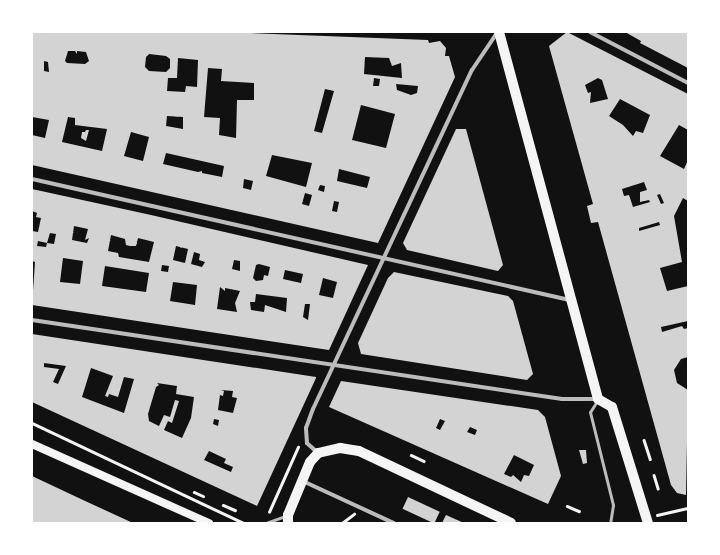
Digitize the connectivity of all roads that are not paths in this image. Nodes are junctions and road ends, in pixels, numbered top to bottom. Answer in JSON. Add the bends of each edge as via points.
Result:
{"nodes":[{"id":1,"x":498,"y":32,"type":"edge"},
{"id":2,"x":590,"y":32,"type":"edge"},
{"id":3,"x":688,"y":83,"type":"edge"},
{"id":4,"x":32,"y":179,"type":"edge"},
{"id":5,"x":384,"y":257,"type":"junction"},
{"id":6,"x":571,"y":301,"type":"junction"},
{"id":7,"x":32,"y":320,"type":"edge"},
{"id":8,"x":334,"y":366,"type":"junction"},
{"id":9,"x":598,"y":399,"type":"junction"},
{"id":10,"x":32,"y":444,"type":"edge"},
{"id":11,"x":318,"y":453,"type":"junction"},
{"id":12,"x":302,"y":480,"type":"junction"},
{"id":13,"x":288,"y":519,"type":"edge"},
{"id":14,"x":651,"y":520,"type":"edge"},
{"id":15,"x":209,"y":523,"type":"edge"},
{"id":16,"x":266,"y":523,"type":"edge"},
{"id":17,"x":394,"y":523,"type":"edge"},
{"id":18,"x":511,"y":523,"type":"edge"},
{"id":19,"x":610,"y":523,"type":"edge"}],
"edges":[{"from":1,"to":5,"type":"street","via":[[472,70]]},
{"from":1,"to":6,"type":"main road"},
{"from":2,"to":3,"type":"street"},
{"from":4,"to":5,"type":"street"},
{"from":5,"to":6,"type":"street"},
{"from":5,"to":8,"type":"street"},
{"from":6,"to":9,"type":"main road"},
{"from":7,"to":8,"type":"street"},
{"from":8,"to":9,"type":"street","via":[[562,399]]},
{"from":8,"to":11,"type":"street","via":[[306,428],[307,443]]},
{"from":9,"to":14,"type":"main road","via":[[612,406]]},
{"from":9,"to":19,"type":"lane","via":[[590,412],[613,505]]},
{"from":10,"to":15,"type":"main road"},
{"from":11,"to":12,"type":"main road","via":[[310,462]]},
{"from":11,"to":18,"type":"main road","via":[[340,448],[359,451]]},
{"from":12,"to":13,"type":"main road"},
{"from":12,"to":17,"type":"street"},
{"from":13,"to":16,"type":"lane"}]}
